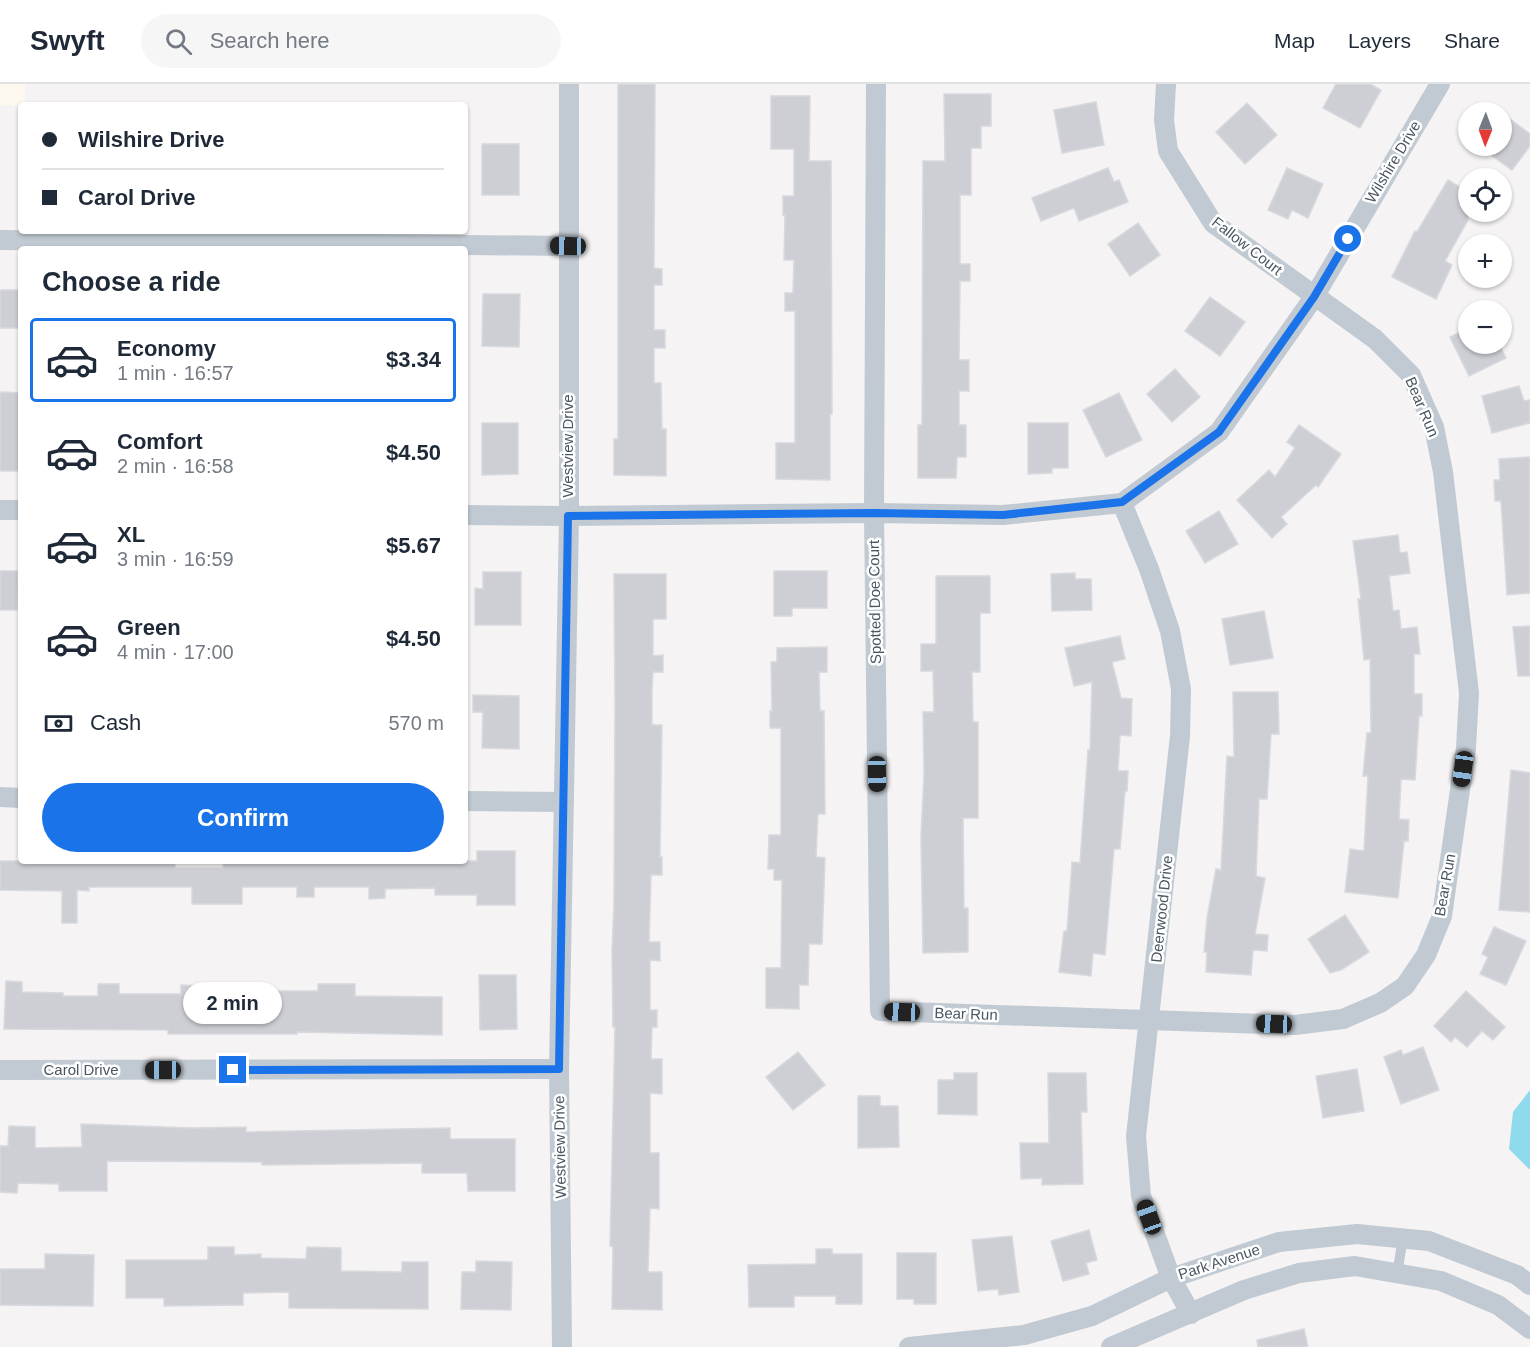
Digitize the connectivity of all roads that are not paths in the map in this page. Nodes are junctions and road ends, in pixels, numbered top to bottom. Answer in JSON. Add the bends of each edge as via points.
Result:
{"nodes":[{"id":1,"x":569,"y":84,"type":"edge"},
{"id":2,"x":876,"y":84,"type":"edge"},
{"id":3,"x":1166,"y":84,"type":"edge"},
{"id":4,"x":1440,"y":84,"type":"edge"},
{"id":5,"x":0,"y":240,"type":"edge"},
{"id":6,"x":568,"y":246,"type":"junction"},
{"id":7,"x":1314,"y":297,"type":"junction"},
{"id":8,"x":1122,"y":502,"type":"junction"},
{"id":9,"x":0,"y":510,"type":"edge"},
{"id":10,"x":18,"y":510,"type":"edge"},
{"id":11,"x":874,"y":513,"type":"junction"},
{"id":12,"x":468,"y":515,"type":"edge"},
{"id":13,"x":568,"y":516,"type":"junction"},
{"id":14,"x":0,"y":797,"type":"edge"},
{"id":15,"x":18,"y":798,"type":"edge"},
{"id":16,"x":468,"y":801,"type":"edge"},
{"id":17,"x":564,"y":802,"type":"junction"},
{"id":18,"x":879,"y":1011,"type":"joint"},
{"id":19,"x":1150,"y":1019,"type":"junction"},
{"id":20,"x":559,"y":1069,"type":"junction"},
{"id":21,"x":0,"y":1070,"type":"edge"},
{"id":22,"x":1403,"y":1238,"type":"junction"},
{"id":23,"x":1397,"y":1274,"type":"junction"},
{"id":24,"x":1171,"y":1278,"type":"junction"},
{"id":25,"x":1530,"y":1285,"type":"edge"},
{"id":26,"x":1191,"y":1314,"type":"junction"},
{"id":27,"x":1530,"y":1329,"type":"edge"},
{"id":28,"x":562,"y":1347,"type":"edge"},
{"id":29,"x":909,"y":1347,"type":"edge"},
{"id":30,"x":1111,"y":1347,"type":"edge"}],
"edges":[{"from":1,"to":6,"type":"street","name":"Westview Drive"},
{"from":2,"to":11,"type":"street","name":"Spotted Doe Court"},
{"from":3,"to":7,"type":"street","name":"Fallow Court","via":[[1164,120],[1168,151],[1213,223]]},
{"from":4,"to":7,"type":"street","name":"Wilshire Drive"},
{"from":5,"to":6,"type":"street"},
{"from":6,"to":13,"type":"street","name":"Westview Drive"},
{"from":7,"to":8,"type":"street","name":"Wilshire Drive","via":[[1219,432]]},
{"from":7,"to":19,"type":"street","name":"Bear Run","via":[[1375,339],[1411,375],[1434,426],[1469,693],[1466,748],[1442,916],[1425,955],[1405,986],[1380,1003],[1342,1019],[1295,1025]]},
{"from":8,"to":11,"type":"street","name":"Wilshire Drive","via":[[1003,515]]},
{"from":8,"to":19,"type":"street","name":"Deerwood Drive","via":[[1170,631],[1181,688],[1180,736]]},
{"from":9,"to":10,"type":"street"},
{"from":11,"to":13,"type":"street","name":"Wilshire Drive"},
{"from":11,"to":18,"type":"street","name":"Spotted Doe Court"},
{"from":12,"to":13,"type":"street","name":"Wilshire Drive"},
{"from":13,"to":17,"type":"street","name":"Westview Drive"},
{"from":14,"to":15,"type":"street"},
{"from":16,"to":17,"type":"street"},
{"from":17,"to":20,"type":"street","name":"Westview Drive"},
{"from":18,"to":19,"type":"street","name":"Bear Run"},
{"from":19,"to":24,"type":"street","name":"Deerwood Drive","via":[[1136,1136],[1141,1196]]},
{"from":20,"to":21,"type":"street","name":"Carol Drive"},
{"from":20,"to":28,"type":"street","name":"Westview Drive"},
{"from":22,"to":23,"type":"lane"},
{"from":22,"to":24,"type":"street","name":"Park Avenue","via":[[1356,1234],[1279,1242]]},
{"from":22,"to":25,"type":"street","name":"Park Avenue","via":[[1429,1240],[1517,1275]]},
{"from":23,"to":26,"type":"street","via":[[1355,1266],[1299,1273],[1244,1290]]},
{"from":23,"to":27,"type":"street","via":[[1441,1281],[1498,1305]]},
{"from":24,"to":26,"type":"street","name":"Deerwood Drive"},
{"from":24,"to":29,"type":"street","name":"Park Avenue","via":[[1092,1316],[1036,1332]]},
{"from":26,"to":30,"type":"street"}]}
